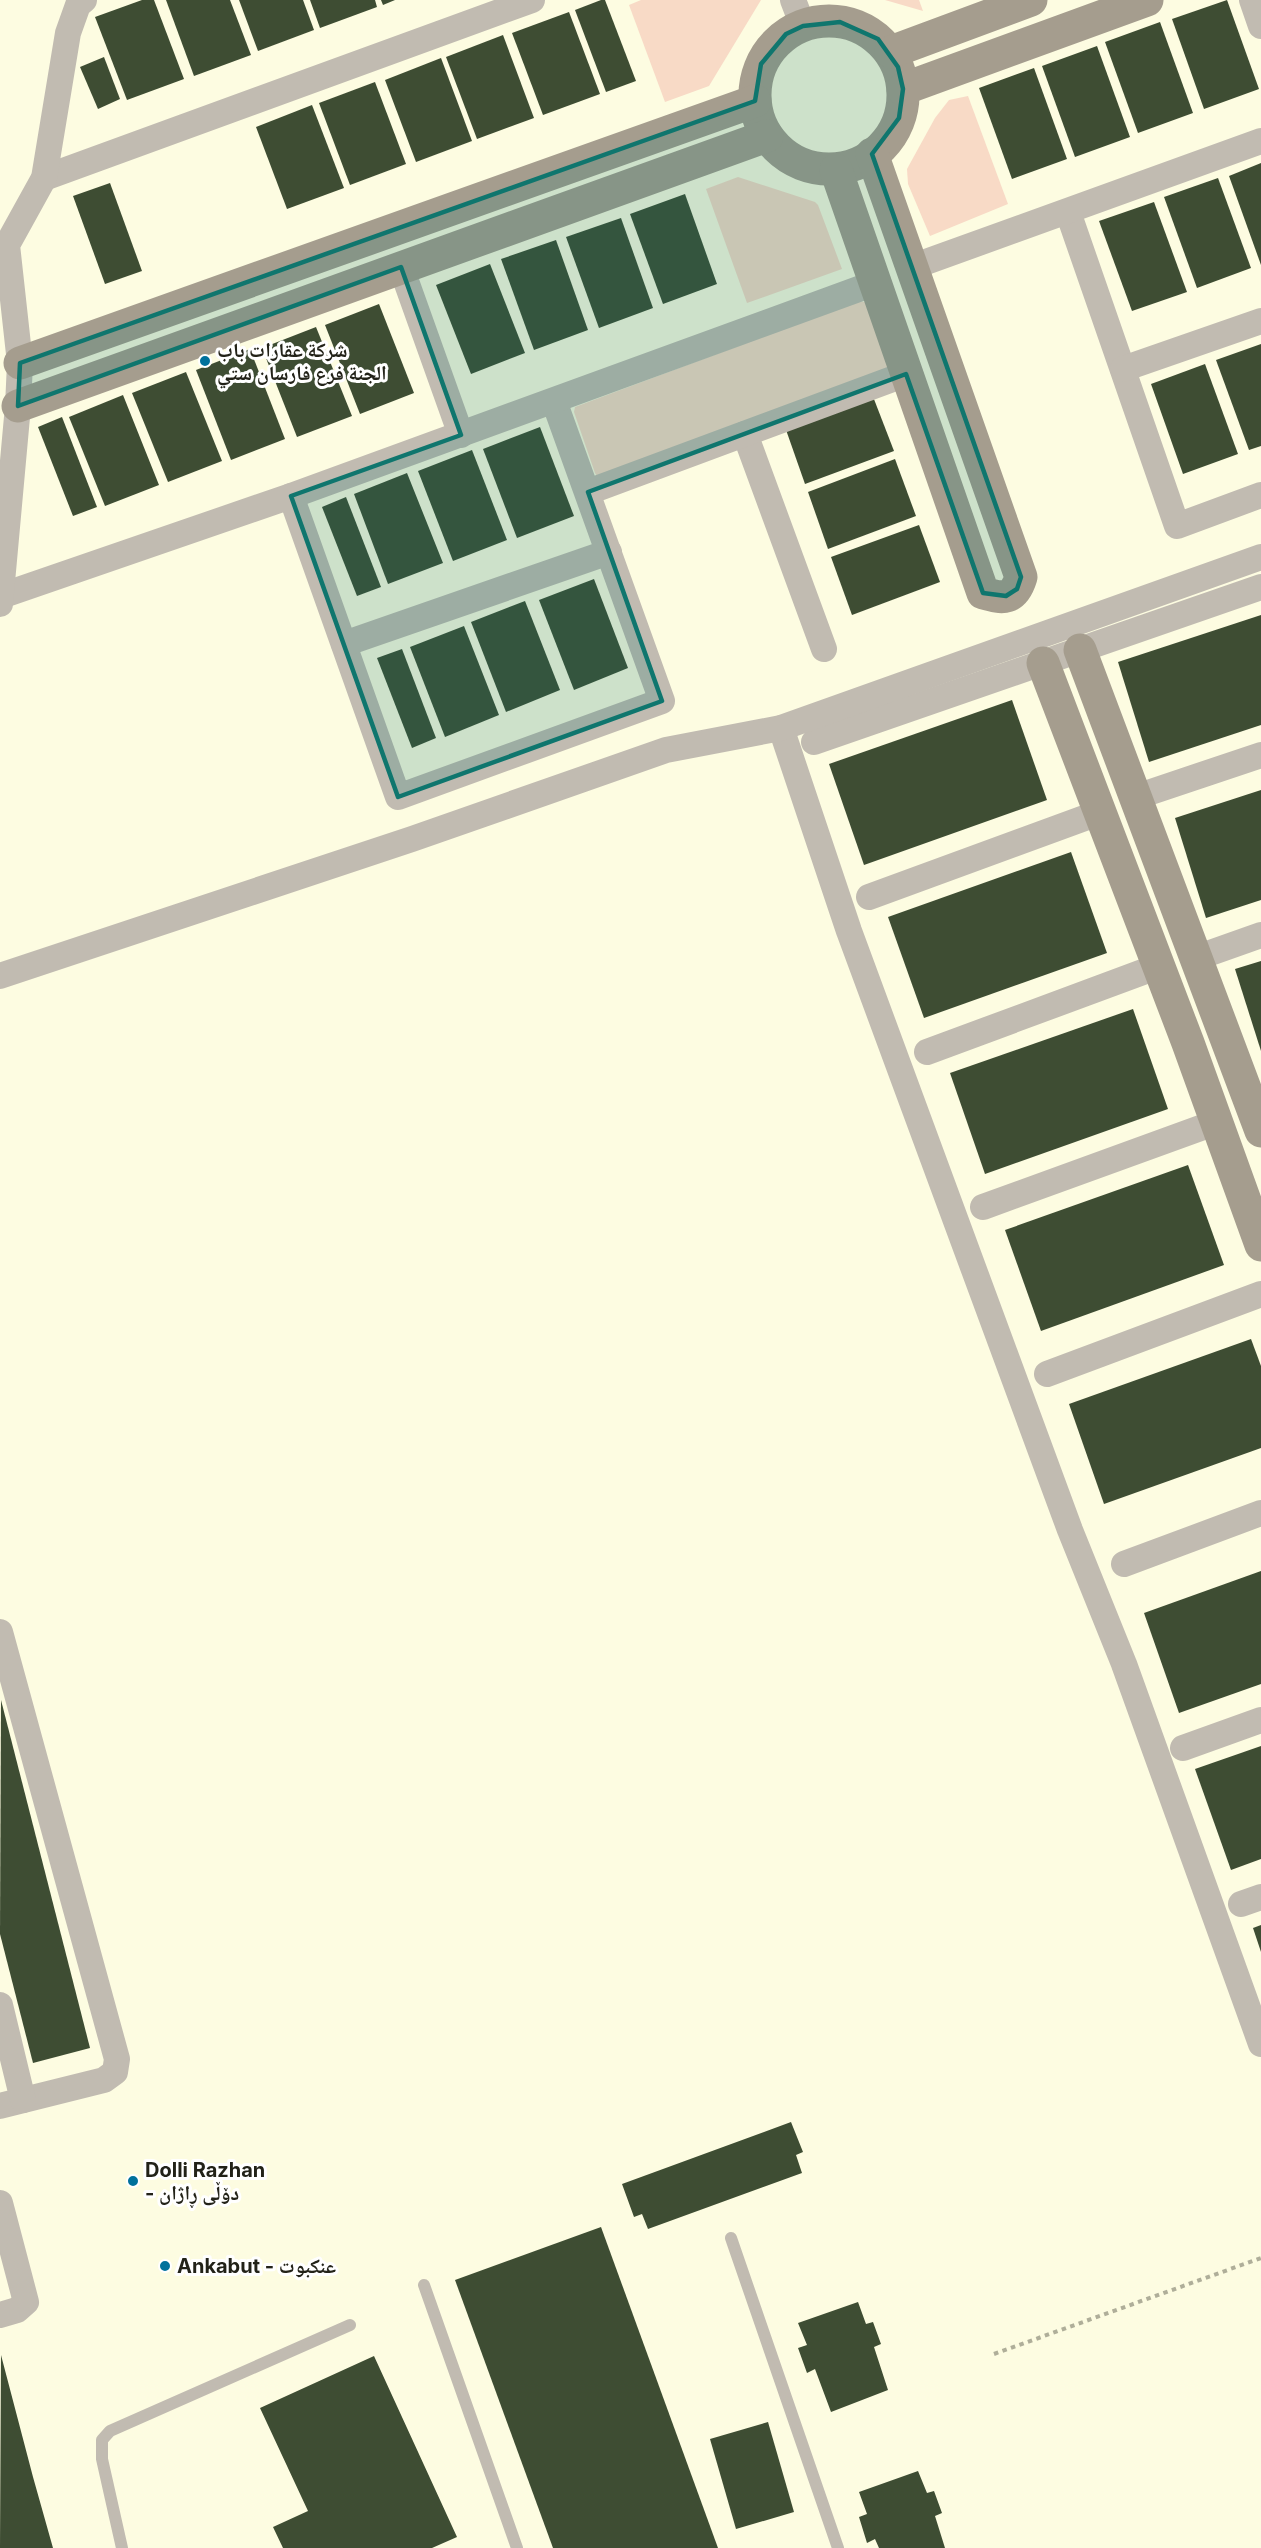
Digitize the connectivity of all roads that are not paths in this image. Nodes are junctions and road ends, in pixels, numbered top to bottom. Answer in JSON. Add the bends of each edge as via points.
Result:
{"nodes":[{"id":1,"x":84,"y":0,"type":"edge"},
{"id":2,"x":532,"y":0,"type":"edge"},
{"id":3,"x":1031,"y":0,"type":"edge"},
{"id":4,"x":1147,"y":0,"type":"edge"},
{"id":5,"x":1252,"y":0,"type":"edge"},
{"id":6,"x":798,"y":13,"type":"edge"},
{"id":7,"x":1261,"y":26,"type":"edge"},
{"id":8,"x":891,"y":52,"type":"junction"},
{"id":9,"x":903,"y":89,"type":"junction"},
{"id":10,"x":755,"y":101,"type":"junction"},
{"id":11,"x":767,"y":136,"type":"junction"},
{"id":12,"x":1261,"y":141,"type":"edge"},
{"id":13,"x":872,"y":154,"type":"junction"},
{"id":14,"x":836,"y":170,"type":"junction"},
{"id":15,"x":44,"y":178,"type":"junction"},
{"id":16,"x":1068,"y":212,"type":"junction"},
{"id":17,"x":3,"y":244,"type":"edge"},
{"id":18,"x":401,"y":267,"type":"junction"},
{"id":19,"x":912,"y":267,"type":"junction"},
{"id":20,"x":874,"y":283,"type":"junction"},
{"id":21,"x":1261,"y":321,"type":"edge"},
{"id":22,"x":20,"y":363,"type":"junction"},
{"id":23,"x":1123,"y":369,"type":"junction"},
{"id":24,"x":906,"y":374,"type":"junction"},
{"id":25,"x":554,"y":401,"type":"junction"},
{"id":26,"x":18,"y":406,"type":"junction"},
{"id":27,"x":744,"y":434,"type":"junction"},
{"id":28,"x":461,"y":435,"type":"junction"},
{"id":29,"x":588,"y":492,"type":"junction"},
{"id":30,"x":1261,"y":495,"type":"edge"},
{"id":31,"x":291,"y":496,"type":"junction"},
{"id":32,"x":609,"y":552,"type":"junction"},
{"id":33,"x":1261,"y":557,"type":"edge"},
{"id":34,"x":1261,"y":587,"type":"edge"},
{"id":35,"x":0,"y":600,"type":"edge"},
{"id":36,"x":344,"y":644,"type":"junction"},
{"id":37,"x":825,"y":649,"type":"dead end"},
{"id":38,"x":1080,"y":650,"type":"junction"},
{"id":39,"x":1043,"y":663,"type":"junction"},
{"id":40,"x":781,"y":728,"type":"junction"},
{"id":41,"x":814,"y":742,"type":"dead end"},
{"id":42,"x":1261,"y":755,"type":"edge"},
{"id":43,"x":1136,"y":797,"type":"junction"},
{"id":44,"x":1101,"y":812,"type":"junction"},
{"id":45,"x":869,"y":897,"type":"dead end"},
{"id":46,"x":1261,"y":935,"type":"edge"},
{"id":47,"x":1196,"y":958,"type":"junction"},
{"id":48,"x":1159,"y":966,"type":"junction"},
{"id":49,"x":0,"y":976,"type":"edge"},
{"id":50,"x":1222,"y":1030,"type":"junction"},
{"id":51,"x":1188,"y":1043,"type":"junction"},
{"id":52,"x":927,"y":1052,"type":"dead end"},
{"id":53,"x":1258,"y":1117,"type":"edge"},
{"id":54,"x":1217,"y":1122,"type":"junction"},
{"id":55,"x":983,"y":1207,"type":"dead end"},
{"id":56,"x":1261,"y":1245,"type":"edge"},
{"id":57,"x":1261,"y":1294,"type":"edge"},
{"id":58,"x":1047,"y":1374,"type":"dead end"},
{"id":59,"x":1261,"y":1513,"type":"edge"},
{"id":60,"x":1124,"y":1564,"type":"dead end"},
{"id":61,"x":0,"y":1632,"type":"edge"},
{"id":62,"x":5,"y":1672,"type":"edge"},
{"id":63,"x":1261,"y":1720,"type":"edge"},
{"id":64,"x":1183,"y":1748,"type":"dead end"},
{"id":65,"x":0,"y":2006,"type":"edge"},
{"id":66,"x":1261,"y":2044,"type":"edge"},
{"id":67,"x":12,"y":2103,"type":"edge"},
{"id":68,"x":0,"y":2203,"type":"edge"},
{"id":69,"x":731,"y":2238,"type":"dead end"},
{"id":70,"x":424,"y":2285,"type":"dead end"},
{"id":71,"x":0,"y":2315,"type":"edge"},
{"id":72,"x":350,"y":2325,"type":"dead end"},
{"id":73,"x":123,"y":2548,"type":"edge"},
{"id":74,"x":517,"y":2548,"type":"edge"},
{"id":75,"x":838,"y":2548,"type":"edge"}],
"edges":[{"from":1,"to":15,"type":"street","via":[[78,5],[68,33]]},
{"from":2,"to":15,"type":"street"},
{"from":3,"to":8,"type":"street"},
{"from":4,"to":9,"type":"street"},
{"from":5,"to":7,"type":"street"},
{"from":6,"to":8,"type":"street","via":[[858,27]]},
{"from":6,"to":10,"type":"street","via":[[761,64]]},
{"from":8,"to":9,"type":"street"},
{"from":9,"to":13,"type":"street","via":[[899,118],[890,136]]},
{"from":10,"to":11,"type":"street"},
{"from":10,"to":22,"type":"street"},
{"from":11,"to":14,"type":"street","via":[[790,158],[807,166]]},
{"from":11,"to":18,"type":"street"},
{"from":12,"to":16,"type":"street"},
{"from":13,"to":14,"type":"street"},
{"from":13,"to":19,"type":"street"},
{"from":14,"to":20,"type":"street"},
{"from":15,"to":17,"type":"street"},
{"from":16,"to":19,"type":"street"},
{"from":16,"to":23,"type":"street"},
{"from":17,"to":22,"type":"street"},
{"from":18,"to":26,"type":"street"},
{"from":18,"to":28,"type":"street"},
{"from":19,"to":24,"type":"street","via":[[1021,577],[1013,594],[999,598],[983,593]]},
{"from":20,"to":24,"type":"street"},
{"from":20,"to":25,"type":"street"},
{"from":21,"to":23,"type":"street"},
{"from":22,"to":26,"type":"street"},
{"from":23,"to":30,"type":"street","via":[[1177,526]]},
{"from":24,"to":27,"type":"street"},
{"from":25,"to":28,"type":"street"},
{"from":25,"to":29,"type":"street"},
{"from":26,"to":35,"type":"street"},
{"from":27,"to":29,"type":"street"},
{"from":27,"to":37,"type":"street"},
{"from":28,"to":31,"type":"street"},
{"from":29,"to":32,"type":"street"},
{"from":31,"to":35,"type":"street"},
{"from":31,"to":36,"type":"street"},
{"from":32,"to":36,"type":"street"},
{"from":32,"to":36,"type":"street","via":[[662,701],[398,797]]},
{"from":33,"to":40,"type":"street"},
{"from":34,"to":38,"type":"street"},
{"from":38,"to":39,"type":"street"},
{"from":38,"to":43,"type":"street"},
{"from":39,"to":41,"type":"street"},
{"from":39,"to":44,"type":"street"},
{"from":40,"to":49,"type":"street","via":[[666,750]]},
{"from":40,"to":66,"type":"street","via":[[849,931],[1070,1530],[1124,1664]]},
{"from":42,"to":43,"type":"street"},
{"from":43,"to":47,"type":"street"},
{"from":44,"to":45,"type":"street"},
{"from":44,"to":48,"type":"street"},
{"from":46,"to":47,"type":"street"},
{"from":47,"to":50,"type":"street"},
{"from":48,"to":51,"type":"street"},
{"from":48,"to":52,"type":"street"},
{"from":50,"to":51,"type":"street"},
{"from":50,"to":53,"type":"street"},
{"from":51,"to":54,"type":"street"},
{"from":54,"to":55,"type":"street"},
{"from":54,"to":56,"type":"street"},
{"from":57,"to":58,"type":"street"},
{"from":59,"to":60,"type":"street"},
{"from":61,"to":62,"type":"street"},
{"from":62,"to":67,"type":"street","via":[[117,2059],[115,2072],[104,2080]]},
{"from":63,"to":64,"type":"street"},
{"from":65,"to":67,"type":"street"},
{"from":68,"to":71,"type":"street","via":[[26,2302],[17,2310]]},
{"from":69,"to":75,"type":"lane"},
{"from":70,"to":74,"type":"lane"},
{"from":72,"to":73,"type":"lane","via":[[110,2432],[102,2440],[102,2460]]}]}
